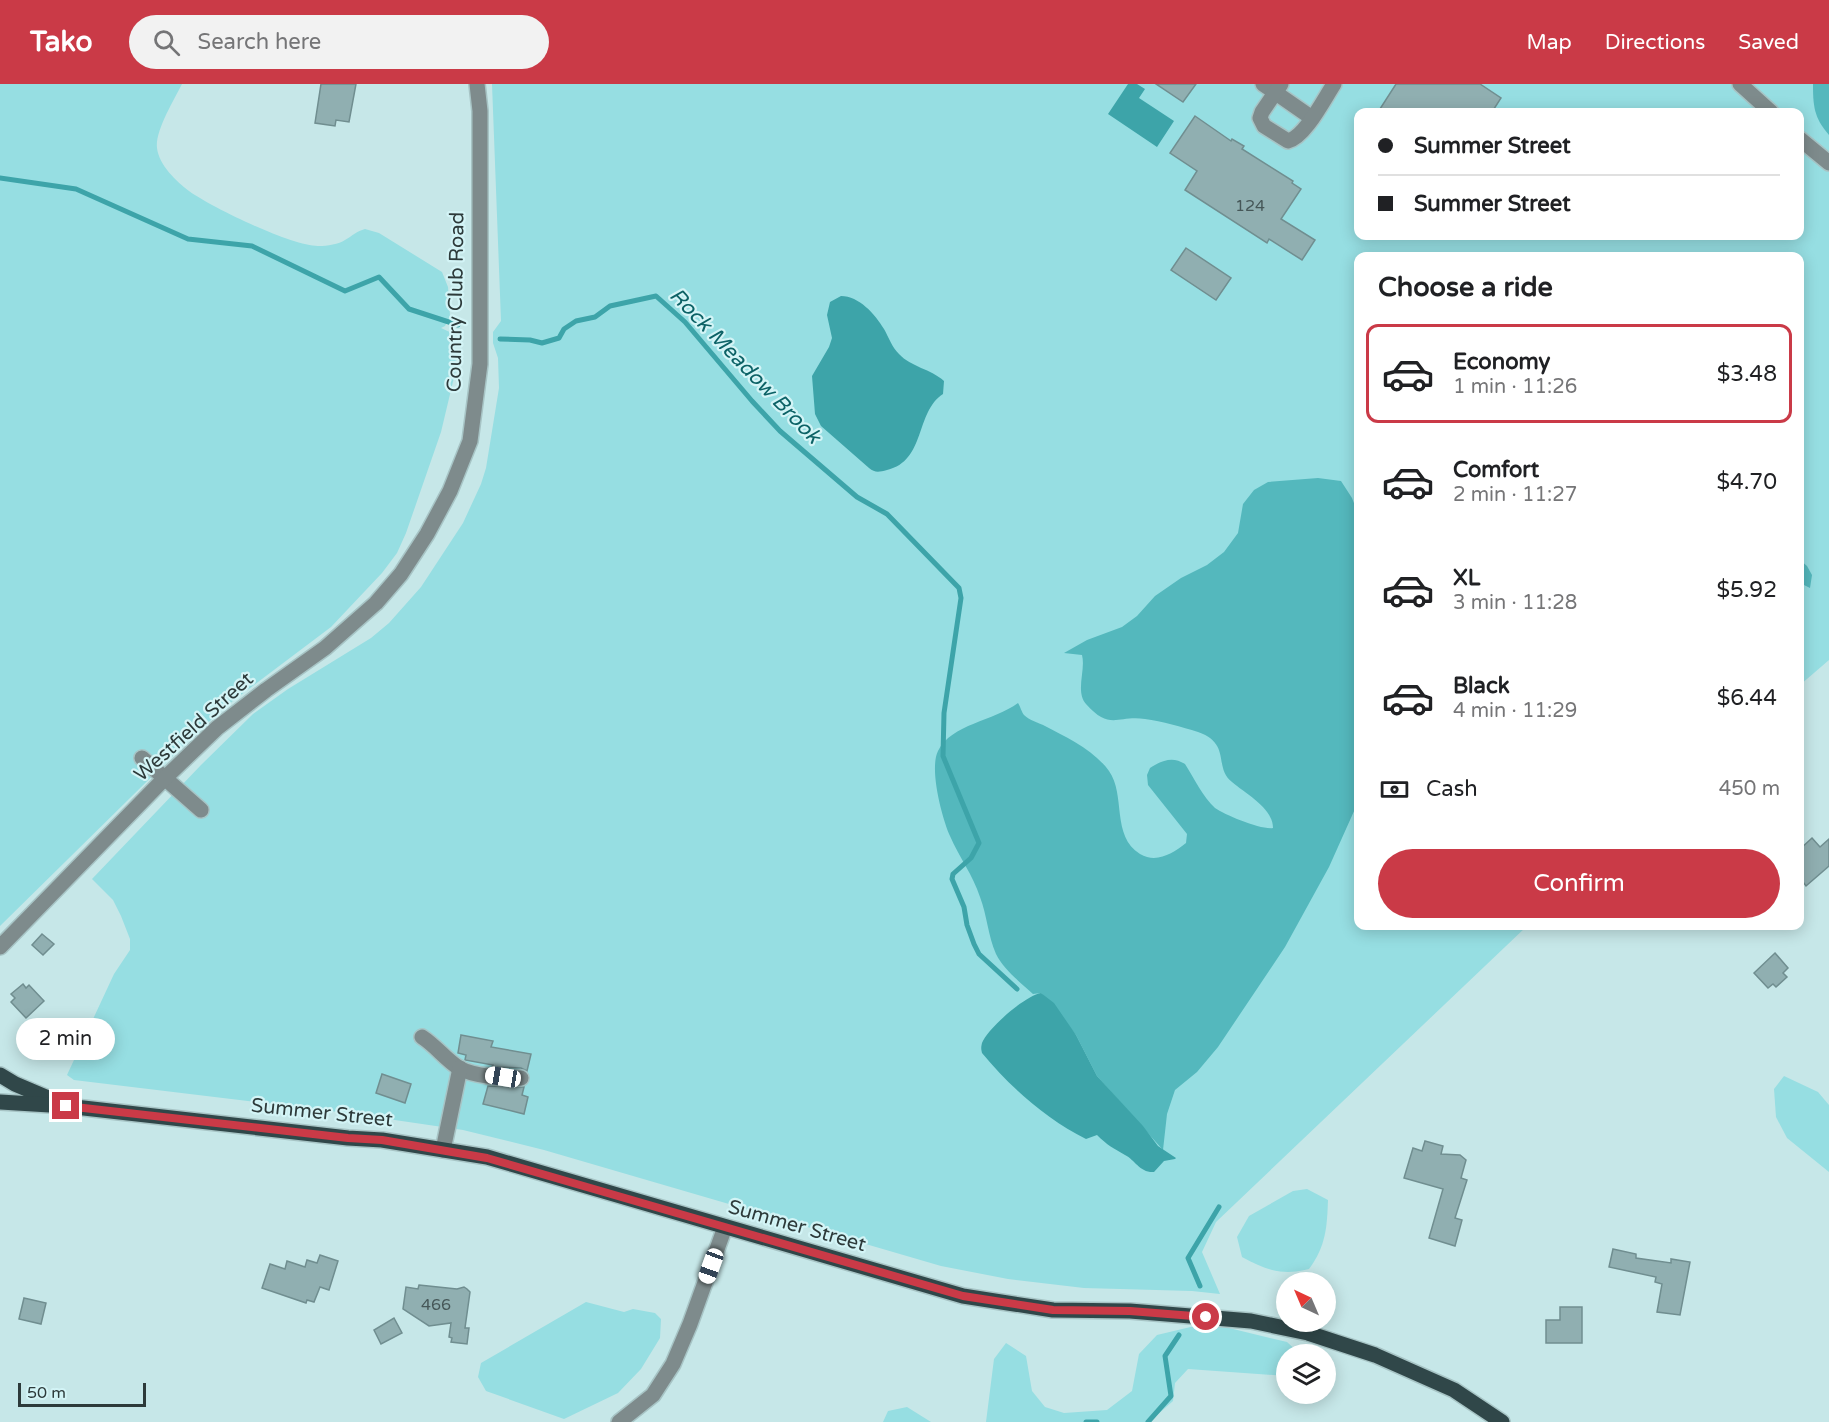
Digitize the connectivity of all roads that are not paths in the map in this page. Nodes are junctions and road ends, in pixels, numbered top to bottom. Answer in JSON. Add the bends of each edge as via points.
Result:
{"nodes":[{"id":1,"x":477,"y":84,"type":"edge"},
{"id":2,"x":1334,"y":84,"type":"edge"},
{"id":3,"x":1740,"y":84,"type":"edge"},
{"id":4,"x":1273,"y":87,"type":"edge"},
{"id":5,"x":1767,"y":108,"type":"edge"},
{"id":6,"x":1312,"y":118,"type":"junction"},
{"id":7,"x":1804,"y":142,"type":"edge"},
{"id":8,"x":1829,"y":163,"type":"edge"},
{"id":9,"x":437,"y":514,"type":"joint"},
{"id":10,"x":142,"y":758,"type":"dead end"},
{"id":11,"x":165,"y":778,"type":"junction"},
{"id":12,"x":201,"y":810,"type":"dead end"},
{"id":13,"x":0,"y":947,"type":"edge"},
{"id":14,"x":422,"y":1037,"type":"dead end"},
{"id":15,"x":460,"y":1068,"type":"junction"},
{"id":16,"x":0,"y":1075,"type":"edge"},
{"id":17,"x":521,"y":1077,"type":"dead end"},
{"id":18,"x":0,"y":1102,"type":"edge"},
{"id":19,"x":66,"y":1106,"type":"junction"},
{"id":20,"x":443,"y":1150,"type":"junction"},
{"id":21,"x":725,"y":1227,"type":"junction"},
{"id":22,"x":619,"y":1422,"type":"edge"},
{"id":23,"x":1502,"y":1422,"type":"edge"}],
"edges":[{"from":1,"to":9,"type":"street","name":"Country Club Road","via":[[480,364],[470,441]]},
{"from":2,"to":6,"type":"street"},
{"from":3,"to":5,"type":"street"},
{"from":4,"to":6,"type":"street"},
{"from":4,"to":6,"type":"street","via":[[1260,118],[1264,126],[1285,140],[1292,140]]},
{"from":7,"to":8,"type":"street"},
{"from":9,"to":11,"type":"street","name":"Westfield Street","via":[[401,574],[376,603],[325,648],[218,728]]},
{"from":10,"to":11,"type":"street"},
{"from":11,"to":12,"type":"street"},
{"from":11,"to":13,"type":"street","name":"Westfield Street"},
{"from":14,"to":15,"type":"street"},
{"from":15,"to":17,"type":"street"},
{"from":15,"to":20,"type":"street"},
{"from":16,"to":19,"type":"main road","name":"Summer Street"},
{"from":18,"to":19,"type":"main road","name":"Summer Street"},
{"from":19,"to":20,"type":"main road","name":"Summer Street"},
{"from":20,"to":21,"type":"main road","name":"Summer Street","via":[[557,1177]]},
{"from":21,"to":22,"type":"street","via":[[673,1364],[653,1395]]},
{"from":21,"to":23,"type":"main road","name":"Summer Street","via":[[963,1296],[1053,1310],[1130,1311],[1251,1321],[1308,1333],[1376,1355],[1454,1390]]}]}
